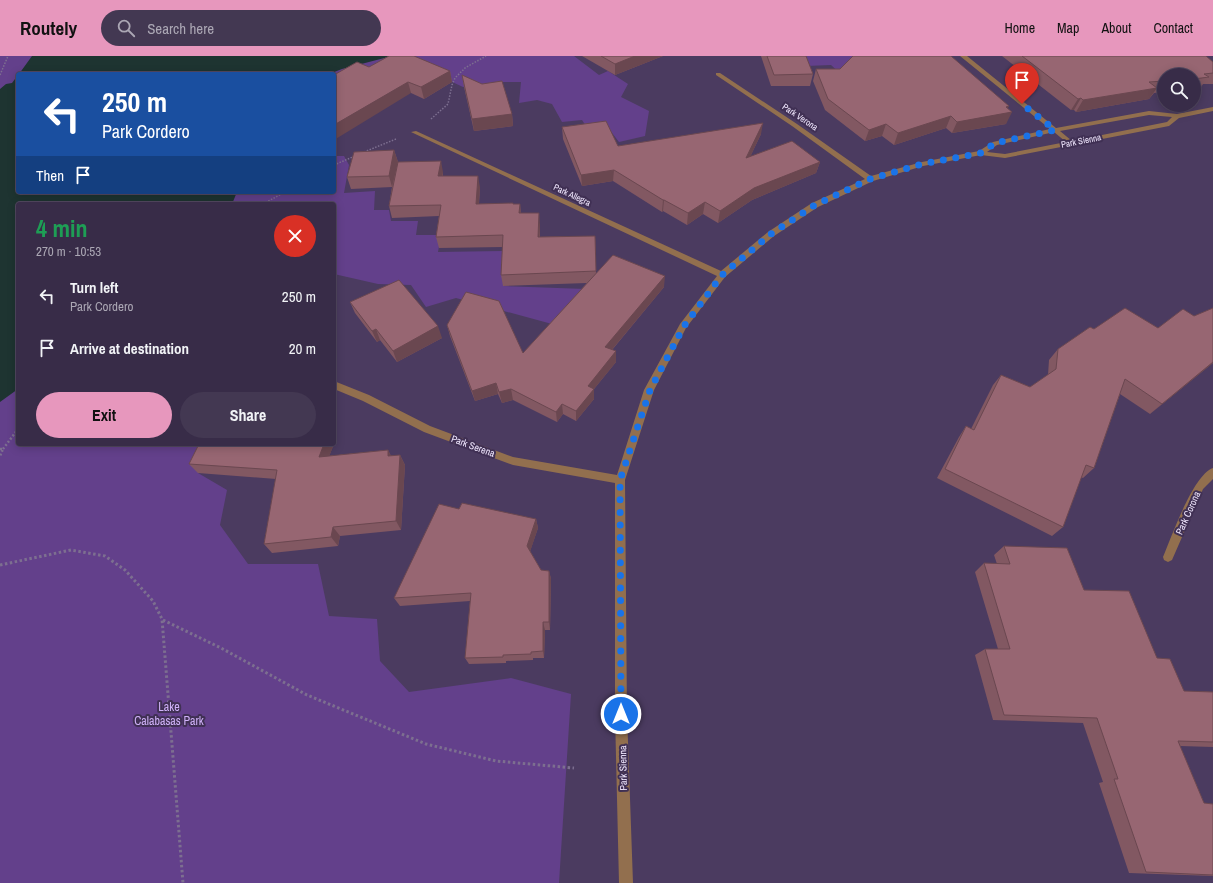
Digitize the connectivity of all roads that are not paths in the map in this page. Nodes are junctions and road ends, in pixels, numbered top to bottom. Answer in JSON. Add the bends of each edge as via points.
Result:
{"nodes":[{"id":1,"x":963,"y":56,"type":"edge"},
{"id":2,"x":718,"y":74,"type":"dead end"},
{"id":3,"x":1213,"y":109,"type":"edge"},
{"id":4,"x":1177,"y":116,"type":"junction"},
{"id":5,"x":1055,"y":130,"type":"junction"},
{"id":6,"x":414,"y":132,"type":"road end"},
{"id":7,"x":1071,"y":143,"type":"junction"},
{"id":8,"x":981,"y":153,"type":"junction"},
{"id":9,"x":870,"y":179,"type":"junction"},
{"id":10,"x":722,"y":275,"type":"junction"},
{"id":11,"x":336,"y":386,"type":"edge"},
{"id":12,"x":1213,"y":472,"type":"edge"},
{"id":13,"x":620,"y":480,"type":"junction"},
{"id":14,"x":1168,"y":557,"type":"dead end"},
{"id":15,"x":626,"y":883,"type":"edge"}],
"edges":[{"from":1,"to":5,"type":"street"},
{"from":2,"to":9,"type":"street","name":"Park Verona","via":[[811,135]]},
{"from":3,"to":4,"type":"street","name":"Park Sienna"},
{"from":4,"to":5,"type":"street","name":"Park Sienna","via":[[1149,113]]},
{"from":4,"to":7,"type":"street","name":"Park Sienna","via":[[1169,124]]},
{"from":5,"to":7,"type":"street"},
{"from":5,"to":8,"type":"street","name":"Park Sienna","via":[[995,143]]},
{"from":6,"to":10,"type":"street","name":"Park Allegra"},
{"from":7,"to":8,"type":"street","name":"Park Sienna","via":[[1005,156]]},
{"from":8,"to":9,"type":"street","name":"Park Sienna","via":[[922,164]]},
{"from":9,"to":10,"type":"street","name":"Park Sienna","via":[[815,205],[771,234]]},
{"from":10,"to":13,"type":"street","name":"Park Sienna","via":[[684,326],[650,390]]},
{"from":11,"to":13,"type":"street","name":"Park Serena","via":[[427,429],[513,461]]},
{"from":12,"to":14,"type":"street","name":"Park Corona","via":[[1200,486]]},
{"from":13,"to":15,"type":"street","name":"Park Sienna","via":[[621,714]]}]}
